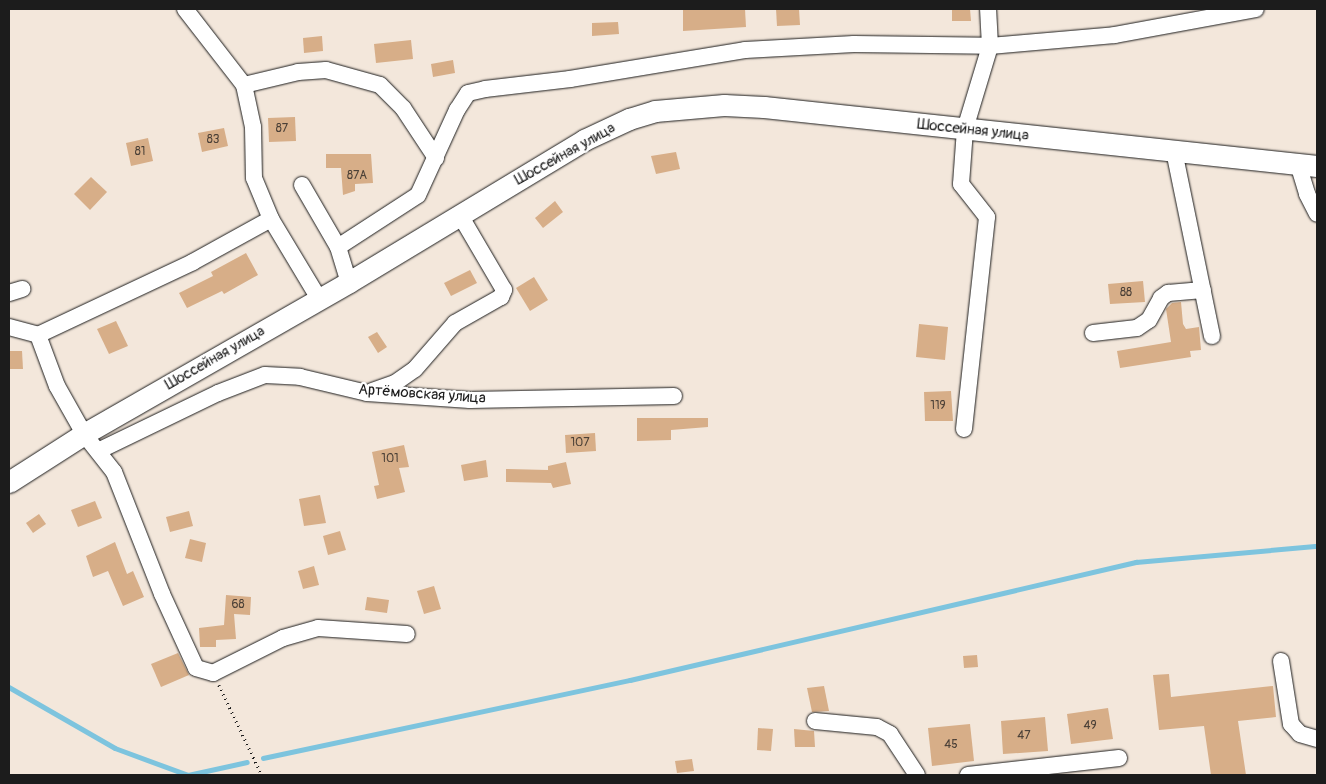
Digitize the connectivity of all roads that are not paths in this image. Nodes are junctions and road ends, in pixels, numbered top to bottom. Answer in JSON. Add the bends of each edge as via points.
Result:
{"nodes":[{"id":1,"x":185,"y":9,"type":"edge"},
{"id":2,"x":988,"y":9,"type":"edge"},
{"id":3,"x":1256,"y":9,"type":"edge"},
{"id":4,"x":990,"y":46,"type":"junction"},
{"id":5,"x":244,"y":85,"type":"junction"},
{"id":6,"x":965,"y":129,"type":"junction"},
{"id":7,"x":1174,"y":151,"type":"junction"},
{"id":8,"x":436,"y":158,"type":"junction"},
{"id":9,"x":1308,"y":165,"type":"edge"},
{"id":10,"x":302,"y":185,"type":"dead end"},
{"id":11,"x":1317,"y":214,"type":"edge"},
{"id":12,"x":460,"y":215,"type":"junction"},
{"id":13,"x":272,"y":219,"type":"junction"},
{"id":14,"x":338,"y":247,"type":"junction"},
{"id":15,"x":349,"y":282,"type":"junction"},
{"id":16,"x":1203,"y":290,"type":"junction"},
{"id":17,"x":319,"y":298,"type":"junction"},
{"id":18,"x":9,"y":327,"type":"edge"},
{"id":19,"x":1093,"y":333,"type":"dead end"},
{"id":20,"x":38,"y":335,"type":"junction"},
{"id":21,"x":1212,"y":336,"type":"dead end"},
{"id":22,"x":367,"y":393,"type":"junction"},
{"id":23,"x":674,"y":396,"type":"dead end"},
{"id":24,"x":964,"y":430,"type":"dead end"},
{"id":25,"x":84,"y":434,"type":"junction"},
{"id":26,"x":56,"y":452,"type":"junction"},
{"id":27,"x":98,"y":452,"type":"junction"},
{"id":28,"x":9,"y":464,"type":"edge"},
{"id":29,"x":9,"y":482,"type":"edge"},
{"id":30,"x":407,"y":634,"type":"dead end"},
{"id":31,"x":1281,"y":661,"type":"dead end"},
{"id":32,"x":815,"y":721,"type":"dead end"},
{"id":33,"x":1317,"y":739,"type":"edge"},
{"id":34,"x":1119,"y":758,"type":"dead end"},
{"id":35,"x":988,"y":774,"type":"edge"},
{"id":36,"x":917,"y":775,"type":"edge"},
{"id":37,"x":968,"y":775,"type":"edge"}],
"edges":[{"from":1,"to":5,"type":"street"},
{"from":2,"to":4,"type":"street"},
{"from":3,"to":4,"type":"street","via":[[1115,35]]},
{"from":4,"to":6,"type":"street"},
{"from":4,"to":8,"type":"street","via":[[854,44],[745,50],[468,93]]},
{"from":5,"to":8,"type":"street","via":[[298,72],[326,70],[380,85],[403,108],[421,140]]},
{"from":5,"to":13,"type":"street","via":[[252,127],[254,178]]},
{"from":6,"to":7,"type":"main road","name":"Шоссейная улица"},
{"from":6,"to":12,"type":"main road","name":"Шоссейная улица","via":[[724,105],[655,111],[584,140]]},
{"from":6,"to":24,"type":"street","via":[[961,184],[987,217]]},
{"from":7,"to":9,"type":"main road","name":"Шоссейная улица"},
{"from":7,"to":16,"type":"street"},
{"from":8,"to":14,"type":"street","via":[[418,195]]},
{"from":9,"to":11,"type":"street","via":[[1307,194]]},
{"from":10,"to":14,"type":"street"},
{"from":12,"to":15,"type":"main road","name":"Шоссейная улица"},
{"from":12,"to":22,"type":"street","via":[[504,290],[501,297],[456,323],[415,369],[395,383]]},
{"from":13,"to":17,"type":"street"},
{"from":13,"to":20,"type":"street","via":[[193,262]]},
{"from":14,"to":15,"type":"street"},
{"from":15,"to":17,"type":"main road","name":"Шоссейная улица"},
{"from":16,"to":19,"type":"street","via":[[1168,293],[1161,298],[1149,320],[1137,328]]},
{"from":16,"to":21,"type":"street"},
{"from":17,"to":25,"type":"main road","name":"Шоссейная улица"},
{"from":18,"to":20,"type":"street"},
{"from":20,"to":25,"type":"street","via":[[56,386]]},
{"from":22,"to":23,"type":"street","name":"Артёмовская улица","via":[[470,400]]},
{"from":22,"to":27,"type":"street","name":"Артёмовская улица","via":[[300,378],[265,375],[218,393]]},
{"from":25,"to":26,"type":"main road","name":"Шоссейная улица"},
{"from":25,"to":27,"type":"street"},
{"from":26,"to":28,"type":"main road"},
{"from":26,"to":29,"type":"main road","name":"Шоссейная улица"},
{"from":27,"to":30,"type":"street","via":[[114,472],[162,594],[196,668],[213,673],[274,641],[318,628]]},
{"from":31,"to":33,"type":"street","via":[[1290,724],[1300,734]]},
{"from":32,"to":36,"type":"street","via":[[877,727],[890,734]]},
{"from":34,"to":35,"type":"street"},
{"from":35,"to":37,"type":"street"}]}
